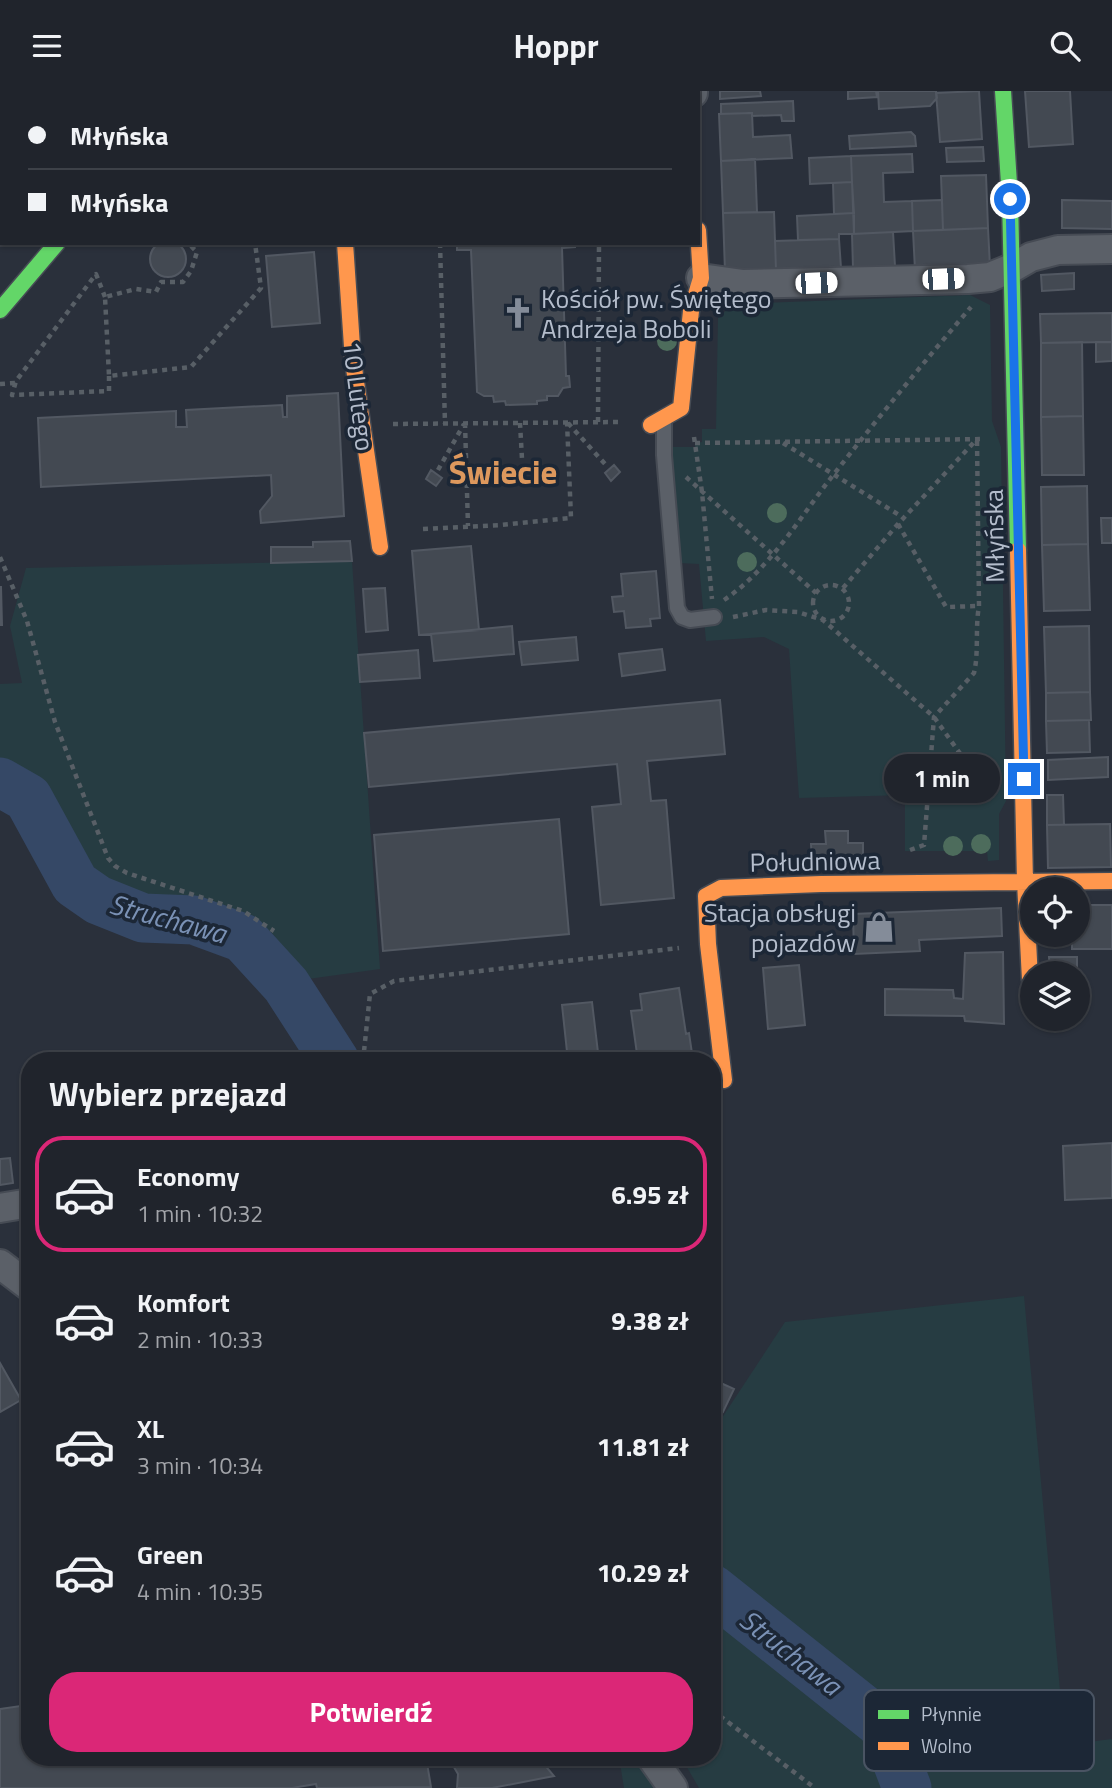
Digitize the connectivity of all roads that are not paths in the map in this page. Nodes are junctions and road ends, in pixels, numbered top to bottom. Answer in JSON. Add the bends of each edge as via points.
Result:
{"nodes":[{"id":1,"x":1003,"y":91,"type":"edge"},
{"id":2,"x":55,"y":245,"type":"edge"},
{"id":3,"x":345,"y":245,"type":"edge"},
{"id":4,"x":699,"y":245,"type":"edge"},
{"id":5,"x":1112,"y":249,"type":"edge"},
{"id":6,"x":1012,"y":268,"type":"junction"},
{"id":7,"x":701,"y":278,"type":"junction"},
{"id":8,"x":0,"y":310,"type":"edge"},
{"id":9,"x":657,"y":421,"type":"joint"},
{"id":10,"x":380,"y":547,"type":"dead end"},
{"id":11,"x":714,"y":617,"type":"road end"},
{"id":12,"x":1025,"y":877,"type":"edge"},
{"id":13,"x":1090,"y":881,"type":"edge"},
{"id":14,"x":1112,"y":881,"type":"edge"},
{"id":15,"x":1020,"y":882,"type":"edge"},
{"id":16,"x":721,"y":1052,"type":"edge"},
{"id":17,"x":721,"y":1054,"type":"edge"},
{"id":18,"x":724,"y":1080,"type":"dead end"},
{"id":19,"x":21,"y":1204,"type":"edge"},
{"id":20,"x":0,"y":1207,"type":"edge"},
{"id":21,"x":0,"y":1264,"type":"edge"},
{"id":22,"x":21,"y":1280,"type":"edge"},
{"id":23,"x":657,"y":1766,"type":"edge"},
{"id":24,"x":673,"y":1788,"type":"edge"}],
"edges":[{"from":1,"to":6,"type":"street","name":"Młyńska"},
{"from":2,"to":8,"type":"street"},
{"from":3,"to":10,"type":"street","name":"10 Lutego","via":[[360,425]]},
{"from":4,"to":7,"type":"street"},
{"from":5,"to":6,"type":"street","via":[[1058,250]]},
{"from":6,"to":7,"type":"street","via":[[968,279],[743,284]]},
{"from":6,"to":12,"type":"street","name":"Młyńska"},
{"from":7,"to":9,"type":"street","via":[[691,311],[681,408]]},
{"from":9,"to":11,"type":"lane","via":[[677,608],[690,620]]},
{"from":13,"to":14,"type":"street","name":"Południowa"},
{"from":15,"to":16,"type":"street","name":"Południowa","via":[[721,888],[706,897]]},
{"from":17,"to":18,"type":"street","name":"Południowa"},
{"from":19,"to":20,"type":"street"},
{"from":21,"to":22,"type":"street"},
{"from":23,"to":24,"type":"street"}]}
